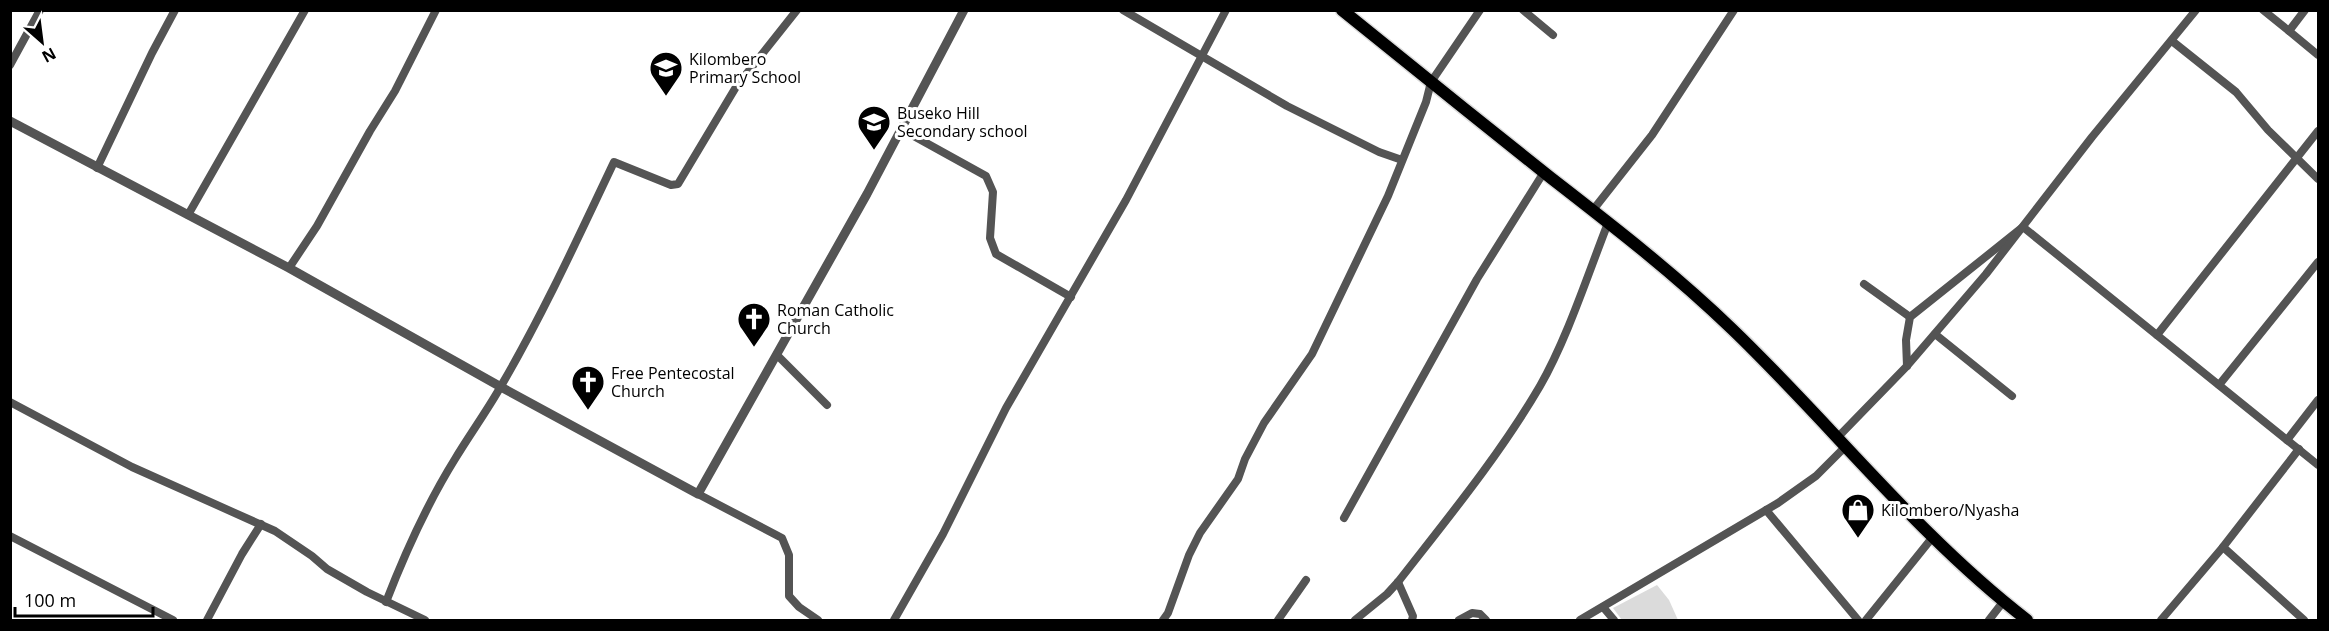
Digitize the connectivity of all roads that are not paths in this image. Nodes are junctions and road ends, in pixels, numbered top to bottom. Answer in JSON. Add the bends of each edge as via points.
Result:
{"nodes":[{"id":1,"x":40,"y":10,"type":"edge"},
{"id":2,"x":176,"y":10,"type":"edge"},
{"id":3,"x":305,"y":10,"type":"edge"},
{"id":4,"x":436,"y":10,"type":"edge"},
{"id":5,"x":797,"y":10,"type":"edge"},
{"id":6,"x":964,"y":10,"type":"edge"},
{"id":7,"x":1123,"y":10,"type":"edge"},
{"id":8,"x":1226,"y":10,"type":"edge"},
{"id":9,"x":1342,"y":10,"type":"edge"},
{"id":10,"x":1480,"y":10,"type":"edge"},
{"id":11,"x":1523,"y":10,"type":"edge"},
{"id":12,"x":1734,"y":10,"type":"edge"},
{"id":13,"x":2196,"y":10,"type":"edge"},
{"id":14,"x":2263,"y":10,"type":"edge"},
{"id":15,"x":2305,"y":10,"type":"edge"},
{"id":16,"x":2289,"y":30,"type":"junction"},
{"id":17,"x":1553,"y":35,"type":"dead end"},
{"id":18,"x":2172,"y":40,"type":"junction"},
{"id":19,"x":2319,"y":55,"type":"edge"},
{"id":20,"x":1202,"y":56,"type":"junction"},
{"id":21,"x":10,"y":65,"type":"edge"},
{"id":22,"x":1431,"y":82,"type":"junction"},
{"id":23,"x":10,"y":121,"type":"edge"},
{"id":24,"x":902,"y":129,"type":"junction"},
{"id":25,"x":2319,"y":131,"type":"edge"},
{"id":26,"x":2296,"y":159,"type":"junction"},
{"id":27,"x":1402,"y":160,"type":"junction"},
{"id":28,"x":97,"y":168,"type":"junction"},
{"id":29,"x":1544,"y":172,"type":"junction"},
{"id":30,"x":2319,"y":179,"type":"edge"},
{"id":31,"x":1593,"y":210,"type":"junction"},
{"id":32,"x":188,"y":215,"type":"junction"},
{"id":33,"x":1608,"y":223,"type":"junction"},
{"id":34,"x":2023,"y":227,"type":"junction"},
{"id":35,"x":2319,"y":262,"type":"edge"},
{"id":36,"x":290,"y":268,"type":"junction"},
{"id":37,"x":1864,"y":284,"type":"dead end"},
{"id":38,"x":1071,"y":297,"type":"junction"},
{"id":39,"x":1910,"y":317,"type":"junction"},
{"id":40,"x":1935,"y":334,"type":"junction"},
{"id":41,"x":2157,"y":335,"type":"junction"},
{"id":42,"x":777,"y":355,"type":"junction"},
{"id":43,"x":1907,"y":366,"type":"junction"},
{"id":44,"x":2219,"y":385,"type":"junction"},
{"id":45,"x":501,"y":387,"type":"junction"},
{"id":46,"x":2012,"y":396,"type":"dead end"},
{"id":47,"x":2319,"y":400,"type":"edge"},
{"id":48,"x":10,"y":402,"type":"edge"},
{"id":49,"x":827,"y":405,"type":"dead end"},
{"id":50,"x":2287,"y":440,"type":"junction"},
{"id":51,"x":1842,"y":441,"type":"junction"},
{"id":52,"x":2299,"y":449,"type":"junction"},
{"id":53,"x":2319,"y":465,"type":"edge"},
{"id":54,"x":698,"y":494,"type":"junction"},
{"id":55,"x":1766,"y":510,"type":"junction"},
{"id":56,"x":1344,"y":518,"type":"dead end"},
{"id":57,"x":261,"y":524,"type":"junction"},
{"id":58,"x":10,"y":536,"type":"edge"},
{"id":59,"x":1932,"y":537,"type":"junction"},
{"id":60,"x":2223,"y":547,"type":"junction"},
{"id":61,"x":1306,"y":580,"type":"dead end"},
{"id":62,"x":1398,"y":582,"type":"junction"},
{"id":63,"x":386,"y":602,"type":"junction"},
{"id":64,"x":2002,"y":602,"type":"junction"},
{"id":65,"x":1603,"y":607,"type":"junction"},
{"id":66,"x":1414,"y":619,"type":"edge"},
{"id":67,"x":173,"y":621,"type":"edge"},
{"id":68,"x":207,"y":621,"type":"edge"},
{"id":69,"x":425,"y":621,"type":"edge"},
{"id":70,"x":818,"y":621,"type":"edge"},
{"id":71,"x":894,"y":621,"type":"edge"},
{"id":72,"x":1163,"y":621,"type":"edge"},
{"id":73,"x":1278,"y":621,"type":"edge"},
{"id":74,"x":1355,"y":621,"type":"edge"},
{"id":75,"x":1460,"y":621,"type":"edge"},
{"id":76,"x":1486,"y":621,"type":"edge"},
{"id":77,"x":1580,"y":621,"type":"edge"},
{"id":78,"x":1614,"y":621,"type":"edge"},
{"id":79,"x":1858,"y":621,"type":"edge"},
{"id":80,"x":1866,"y":621,"type":"edge"},
{"id":81,"x":1989,"y":621,"type":"edge"},
{"id":82,"x":2026,"y":621,"type":"edge"},
{"id":83,"x":2161,"y":621,"type":"edge"},
{"id":84,"x":2304,"y":621,"type":"edge"}],
"edges":[{"from":1,"to":21,"type":"street"},
{"from":2,"to":28,"type":"street"},
{"from":3,"to":32,"type":"street"},
{"from":4,"to":36,"type":"street","via":[[395,92]]},
{"from":5,"to":45,"type":"street","via":[[736,87],[678,184],[671,185],[614,162]]},
{"from":6,"to":24,"type":"street"},
{"from":7,"to":20,"type":"street"},
{"from":8,"to":20,"type":"street"},
{"from":9,"to":22,"type":"highway"},
{"from":10,"to":22,"type":"street"},
{"from":11,"to":17,"type":"street"},
{"from":12,"to":31,"type":"street","via":[[1652,135]]},
{"from":13,"to":18,"type":"street"},
{"from":14,"to":16,"type":"street"},
{"from":15,"to":16,"type":"street"},
{"from":16,"to":19,"type":"street"},
{"from":18,"to":26,"type":"street","via":[[2236,92]]},
{"from":18,"to":34,"type":"street"},
{"from":20,"to":27,"type":"street","via":[[1287,106]]},
{"from":20,"to":38,"type":"street"},
{"from":22,"to":27,"type":"street"},
{"from":22,"to":29,"type":"highway"},
{"from":23,"to":28,"type":"street"},
{"from":24,"to":38,"type":"street","via":[[986,176],[993,192],[990,238],[996,254]]},
{"from":24,"to":42,"type":"street"},
{"from":25,"to":26,"type":"street"},
{"from":26,"to":30,"type":"street"},
{"from":26,"to":41,"type":"street"},
{"from":27,"to":72,"type":"street","via":[[1311,354],[1264,423],[1238,479],[1200,533]]},
{"from":28,"to":32,"type":"street"},
{"from":29,"to":31,"type":"highway"},
{"from":29,"to":56,"type":"street","via":[[1478,279]]},
{"from":31,"to":33,"type":"highway"},
{"from":32,"to":36,"type":"street"},
{"from":33,"to":51,"type":"highway","via":[[1732,329]]},
{"from":33,"to":62,"type":"street","via":[[1541,384],[1506,440]]},
{"from":34,"to":39,"type":"street"},
{"from":34,"to":40,"type":"street"},
{"from":34,"to":41,"type":"street"},
{"from":35,"to":44,"type":"street"},
{"from":36,"to":45,"type":"street"},
{"from":37,"to":39,"type":"street"},
{"from":38,"to":71,"type":"street","via":[[1006,408]]},
{"from":39,"to":43,"type":"street"},
{"from":40,"to":43,"type":"street"},
{"from":40,"to":46,"type":"street"},
{"from":41,"to":44,"type":"street"},
{"from":42,"to":49,"type":"street"},
{"from":42,"to":54,"type":"street"},
{"from":43,"to":51,"type":"street"},
{"from":44,"to":50,"type":"street"},
{"from":45,"to":54,"type":"street"},
{"from":45,"to":63,"type":"street","via":[[454,461],[414,535]]},
{"from":47,"to":50,"type":"street"},
{"from":48,"to":57,"type":"street","via":[[141,472]]},
{"from":50,"to":52,"type":"street"},
{"from":51,"to":55,"type":"street","via":[[1816,476]]},
{"from":51,"to":59,"type":"highway"},
{"from":52,"to":53,"type":"street"},
{"from":52,"to":60,"type":"street"},
{"from":54,"to":70,"type":"street","via":[[782,538],[789,555],[789,596]]},
{"from":55,"to":65,"type":"street"},
{"from":55,"to":79,"type":"street"},
{"from":57,"to":63,"type":"street","via":[[290,539],[327,569]]},
{"from":57,"to":68,"type":"street"},
{"from":58,"to":67,"type":"street"},
{"from":59,"to":64,"type":"highway"},
{"from":59,"to":80,"type":"street"},
{"from":60,"to":83,"type":"street"},
{"from":60,"to":84,"type":"street"},
{"from":61,"to":73,"type":"street"},
{"from":62,"to":66,"type":"street"},
{"from":62,"to":74,"type":"street"},
{"from":63,"to":69,"type":"street"},
{"from":64,"to":81,"type":"street"},
{"from":64,"to":82,"type":"highway"},
{"from":65,"to":77,"type":"street"},
{"from":65,"to":78,"type":"street"},
{"from":75,"to":76,"type":"street","via":[[1472,613],[1480,614]]}]}
